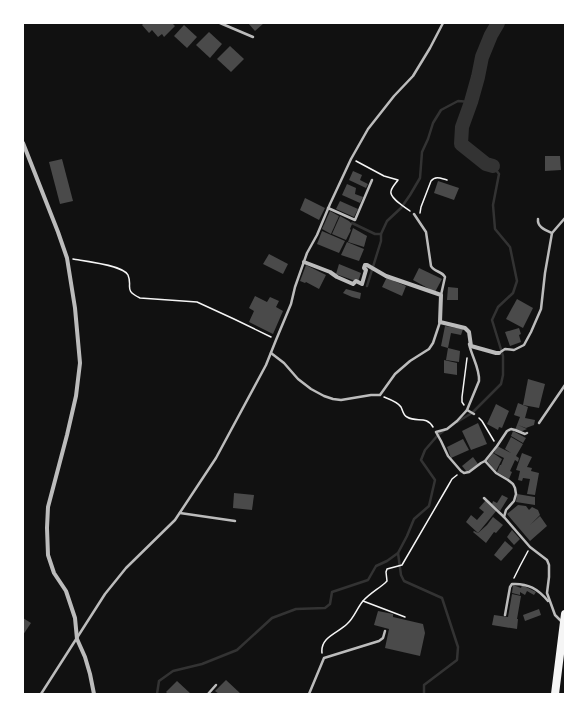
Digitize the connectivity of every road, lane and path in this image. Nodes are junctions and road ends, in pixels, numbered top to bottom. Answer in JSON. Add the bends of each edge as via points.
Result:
{"nodes":[{"id":1,"x":220,"y":23,"type":"edge"},
{"id":2,"x":443,"y":23,"type":"edge"},
{"id":3,"x":253,"y":37,"type":"dead end"},
{"id":4,"x":23,"y":143,"type":"edge"},
{"id":5,"x":351,"y":159,"type":"junction"},
{"id":6,"x":372,"y":180,"type":"dead end"},
{"id":7,"x":447,"y":180,"type":"dead end"},
{"id":8,"x":328,"y":208,"type":"junction"},
{"id":9,"x":414,"y":214,"type":"junction"},
{"id":10,"x":565,"y":218,"type":"edge"},
{"id":11,"x":538,"y":219,"type":"dead end"},
{"id":12,"x":552,"y":233,"type":"junction"},
{"id":13,"x":67,"y":258,"type":"junction"},
{"id":14,"x":304,"y":262,"type":"junction"},
{"id":15,"x":441,"y":295,"type":"junction"},
{"id":16,"x":440,"y":322,"type":"junction"},
{"id":17,"x":469,"y":332,"type":"junction"},
{"id":18,"x":276,"y":340,"type":"junction"},
{"id":19,"x":470,"y":348,"type":"junction"},
{"id":20,"x":271,"y":352,"type":"junction"},
{"id":21,"x":500,"y":353,"type":"joint"},
{"id":22,"x":565,"y":385,"type":"edge"},
{"id":23,"x":380,"y":395,"type":"junction"},
{"id":24,"x":468,"y":410,"type":"junction"},
{"id":25,"x":474,"y":414,"type":"joint"},
{"id":26,"x":539,"y":423,"type":"dead end"},
{"id":27,"x":436,"y":432,"type":"junction"},
{"id":28,"x":527,"y":433,"type":"dead end"},
{"id":29,"x":497,"y":446,"type":"junction"},
{"id":30,"x":485,"y":461,"type":"junction"},
{"id":31,"x":461,"y":471,"type":"junction"},
{"id":32,"x":484,"y":498,"type":"dead end"},
{"id":33,"x":180,"y":513,"type":"junction"},
{"id":34,"x":504,"y":517,"type":"junction"},
{"id":35,"x":234,"y":521,"type":"dead end"},
{"id":36,"x":530,"y":547,"type":"junction"},
{"id":37,"x":512,"y":584,"type":"junction"},
{"id":38,"x":363,"y":601,"type":"junction"},
{"id":39,"x":550,"y":603,"type":"junction"},
{"id":40,"x":565,"y":614,"type":"edge"},
{"id":41,"x":505,"y":615,"type":"dead end"},
{"id":42,"x":405,"y":616,"type":"dead end"},
{"id":43,"x":564,"y":624,"type":"junction"},
{"id":44,"x":385,"y":631,"type":"dead end"},
{"id":45,"x":77,"y":639,"type":"junction"},
{"id":46,"x":324,"y":658,"type":"junction"},
{"id":47,"x":216,"y":685,"type":"dead end"},
{"id":48,"x":41,"y":694,"type":"edge"},
{"id":49,"x":94,"y":694,"type":"edge"},
{"id":50,"x":208,"y":694,"type":"edge"},
{"id":51,"x":310,"y":694,"type":"edge"},
{"id":52,"x":555,"y":694,"type":"edge"}],
"edges":[{"from":1,"to":3,"type":"lane"},
{"from":2,"to":5,"type":"lane","via":[[413,76],[368,130]]},
{"from":4,"to":13,"type":"street"},
{"from":5,"to":8,"type":"lane"},
{"from":5,"to":9,"type":"path","via":[[384,176],[398,180],[391,194]]},
{"from":6,"to":8,"type":"lane","via":[[354,220]]},
{"from":7,"to":9,"type":"path","via":[[438,177],[431,181],[420,207],[419,217]]},
{"from":8,"to":14,"type":"lane"},
{"from":9,"to":15,"type":"lane","via":[[426,232],[430,266],[445,277]]},
{"from":10,"to":12,"type":"lane"},
{"from":11,"to":12,"type":"lane","via":[[538,225]]},
{"from":12,"to":21,"type":"lane","via":[[541,309],[532,332],[524,344],[514,350],[505,349]]},
{"from":13,"to":18,"type":"path","via":[[124,270],[128,275],[129,288],[140,298],[197,302]]},
{"from":13,"to":45,"type":"street","via":[[80,363],[68,434],[48,507],[47,528],[48,554],[54,573],[66,591],[75,618]]},
{"from":14,"to":15,"type":"street","via":[[354,284],[356,281],[362,284],[366,270],[364,268],[367,265],[386,276]]},
{"from":14,"to":18,"type":"lane"},
{"from":15,"to":16,"type":"street"},
{"from":16,"to":17,"type":"street","via":[[465,328]]},
{"from":16,"to":23,"type":"lane","via":[[429,349],[395,374]]},
{"from":17,"to":19,"type":"lane"},
{"from":17,"to":21,"type":"street","via":[[470,346]]},
{"from":18,"to":20,"type":"lane"},
{"from":19,"to":24,"type":"path","via":[[462,402]]},
{"from":19,"to":24,"type":"lane","via":[[478,370],[479,382]]},
{"from":20,"to":23,"type":"lane","via":[[298,379],[333,400]]},
{"from":20,"to":33,"type":"lane","via":[[216,458]]},
{"from":22,"to":26,"type":"lane"},
{"from":23,"to":27,"type":"path","via":[[400,406],[408,418],[426,420]]},
{"from":24,"to":25,"type":"lane"},
{"from":24,"to":27,"type":"lane","via":[[448,429]]},
{"from":25,"to":29,"type":"path","via":[[482,421]]},
{"from":27,"to":31,"type":"lane","via":[[448,456]]},
{"from":28,"to":29,"type":"lane","via":[[522,434],[511,429]]},
{"from":29,"to":30,"type":"lane"},
{"from":30,"to":31,"type":"lane","via":[[469,472]]},
{"from":30,"to":34,"type":"lane","via":[[515,488],[514,501],[506,510]]},
{"from":31,"to":38,"type":"path","via":[[452,479],[402,565],[387,568],[387,581]]},
{"from":32,"to":34,"type":"lane"},
{"from":33,"to":35,"type":"lane"},
{"from":33,"to":45,"type":"lane","via":[[126,568],[105,594]]},
{"from":34,"to":36,"type":"lane"},
{"from":36,"to":37,"type":"path"},
{"from":36,"to":39,"type":"lane","via":[[547,560],[549,565],[547,593]]},
{"from":37,"to":39,"type":"lane","via":[[520,583],[531,587]]},
{"from":37,"to":41,"type":"lane"},
{"from":38,"to":42,"type":"path"},
{"from":38,"to":46,"type":"path","via":[[348,624],[333,633],[323,644],[321,649]]},
{"from":39,"to":43,"type":"lane","via":[[554,616]]},
{"from":40,"to":43,"type":"main road"},
{"from":43,"to":52,"type":"main road"},
{"from":44,"to":46,"type":"lane","via":[[384,638],[378,642]]},
{"from":45,"to":48,"type":"lane"},
{"from":45,"to":49,"type":"street","via":[[85,657]]},
{"from":46,"to":51,"type":"lane"},
{"from":47,"to":50,"type":"lane"}]}
